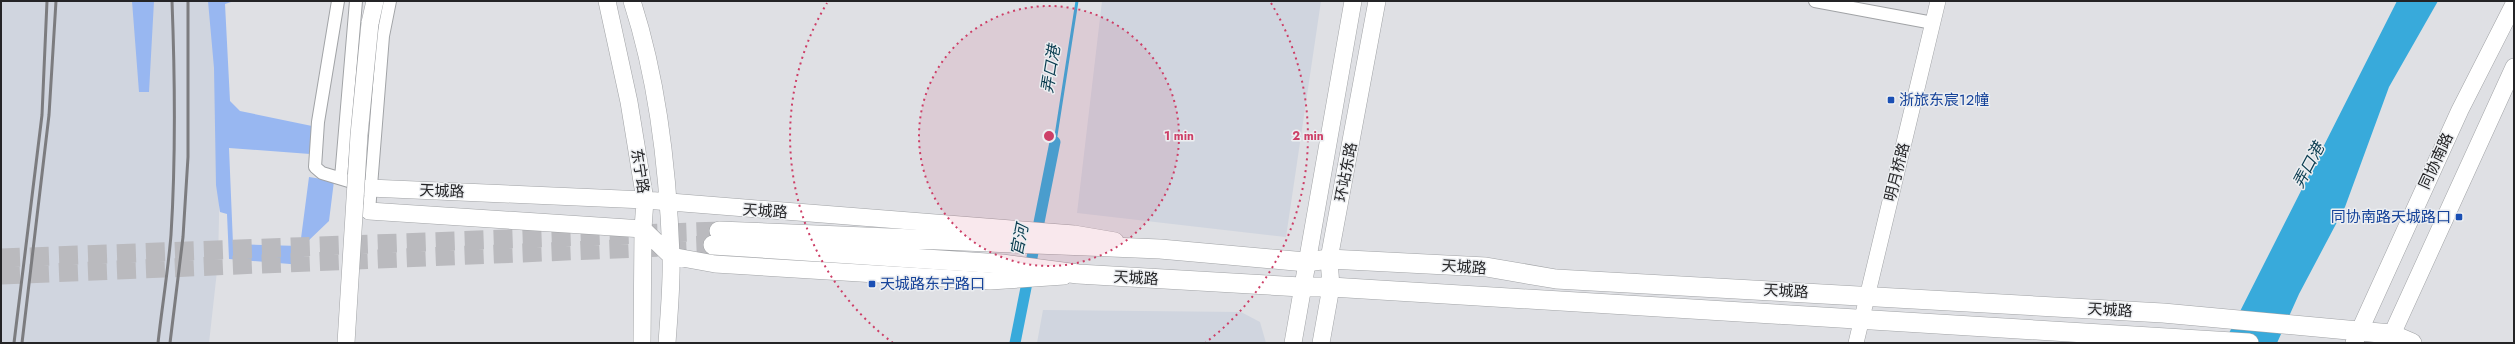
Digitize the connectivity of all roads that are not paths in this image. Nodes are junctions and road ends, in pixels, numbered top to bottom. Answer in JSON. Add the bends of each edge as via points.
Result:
{"nodes":[{"id":1,"x":338,"y":1,"type":"edge"},
{"id":2,"x":356,"y":1,"type":"edge"},
{"id":3,"x":375,"y":1,"type":"edge"},
{"id":4,"x":390,"y":1,"type":"edge"},
{"id":5,"x":607,"y":1,"type":"edge"},
{"id":6,"x":632,"y":1,"type":"edge"},
{"id":7,"x":1352,"y":1,"type":"edge"},
{"id":8,"x":1378,"y":1,"type":"edge"},
{"id":9,"x":1815,"y":1,"type":"edge"},
{"id":10,"x":1938,"y":1,"type":"edge"},
{"id":11,"x":2514,"y":4,"type":"edge"},
{"id":12,"x":1933,"y":23,"type":"junction"},
{"id":13,"x":2514,"y":67,"type":"edge"},
{"id":14,"x":341,"y":178,"type":"junction"},
{"id":15,"x":369,"y":188,"type":"junction"},
{"id":16,"x":645,"y":200,"type":"junction"},
{"id":17,"x":667,"y":202,"type":"junction"},
{"id":18,"x":369,"y":210,"type":"joint"},
{"id":19,"x":643,"y":229,"type":"junction"},
{"id":20,"x":1012,"y":236,"type":"junction"},
{"id":21,"x":672,"y":256,"type":"junction"},
{"id":22,"x":1329,"y":259,"type":"junction"},
{"id":23,"x":1306,"y":262,"type":"junction"},
{"id":24,"x":1005,"y":273,"type":"junction"},
{"id":25,"x":1078,"y":274,"type":"junction"},
{"id":26,"x":1301,"y":287,"type":"junction"},
{"id":27,"x":1331,"y":287,"type":"junction"},
{"id":28,"x":1867,"y":295,"type":"junction"},
{"id":29,"x":1863,"y":318,"type":"junction"},
{"id":30,"x":2356,"y":337,"type":"edge"},
{"id":31,"x":2390,"y":338,"type":"edge"},
{"id":32,"x":2158,"y":340,"type":"edge"},
{"id":33,"x":346,"y":343,"type":"edge"},
{"id":34,"x":642,"y":343,"type":"edge"},
{"id":35,"x":667,"y":343,"type":"edge"},
{"id":36,"x":1293,"y":343,"type":"edge"},
{"id":37,"x":1322,"y":343,"type":"edge"},
{"id":38,"x":1856,"y":343,"type":"edge"},
{"id":39,"x":2249,"y":343,"type":"edge"},
{"id":40,"x":2412,"y":343,"type":"edge"}],
"edges":[{"from":1,"to":14,"type":"street","via":[[318,122],[315,167],[322,173]]},
{"from":2,"to":14,"type":"street"},
{"from":3,"to":33,"type":"main road","bridge":true,"via":[[370,23],[359,135]]},
{"from":4,"to":15,"type":"street","via":[[383,36]]},
{"from":5,"to":16,"type":"main road","name":"东宁路","via":[[629,102]]},
{"from":6,"to":17,"type":"main road","name":"东宁路","via":[[641,30],[659,123]]},
{"from":7,"to":23,"type":"main road","name":"环站东路"},
{"from":8,"to":22,"type":"main road","name":"环站东路"},
{"from":9,"to":12,"type":"street"},
{"from":10,"to":12,"type":"street","name":"明月桥路"},
{"from":11,"to":30,"type":"main road","name":"同协南路","via":[[2460,110]]},
{"from":12,"to":28,"type":"street","name":"明月桥路"},
{"from":13,"to":31,"type":"main road","name":"同协南路"},
{"from":14,"to":15,"type":"street"},
{"from":15,"to":16,"type":"main road","name":"天城路"},
{"from":15,"to":18,"type":"street"},
{"from":16,"to":17,"type":"main road","name":"天城路"},
{"from":16,"to":19,"type":"main road","name":"东宁路"},
{"from":17,"to":20,"type":"main road","name":"天城路"},
{"from":17,"to":21,"type":"main road","name":"东宁路"},
{"from":18,"to":19,"type":"main road","name":"天城路"},
{"from":19,"to":21,"type":"main road"},
{"from":19,"to":34,"type":"main road","name":"东宁路"},
{"from":20,"to":23,"type":"main road","name":"天城路"},
{"from":20,"to":24,"type":"main road","name":"天城路","via":[[716,238]]},
{"from":21,"to":24,"type":"main road","name":"天城路","via":[[716,264]]},
{"from":21,"to":35,"type":"main road","name":"东宁路"},
{"from":22,"to":23,"type":"main road","name":"天城路"},
{"from":22,"to":27,"type":"main road","name":"环站东路"},
{"from":22,"to":28,"type":"main road","name":"天城路","via":[[1486,267],[1556,279]]},
{"from":23,"to":26,"type":"main road","name":"环站东路"},
{"from":24,"to":25,"type":"main road","name":"天城路","via":[[1053,271]]},
{"from":24,"to":25,"type":"main road","name":"天城路","via":[[1030,280]]},
{"from":25,"to":26,"type":"main road","name":"天城路"},
{"from":26,"to":27,"type":"main road","name":"天城路"},
{"from":26,"to":36,"type":"main road","name":"环站东路"},
{"from":27,"to":29,"type":"main road","name":"天城路"},
{"from":27,"to":37,"type":"main road","name":"环站东路"},
{"from":28,"to":29,"type":"street","name":"明月桥路"},
{"from":28,"to":30,"type":"main road","name":"天城路","via":[[2219,318],[2298,325]]},
{"from":29,"to":32,"type":"main road","name":"天城路"},
{"from":29,"to":38,"type":"street","name":"明月桥路"},
{"from":30,"to":31,"type":"main road","name":"天城路"},
{"from":31,"to":40,"type":"main road","name":"天城路"},
{"from":32,"to":39,"type":"main road","name":"天城路"}]}
